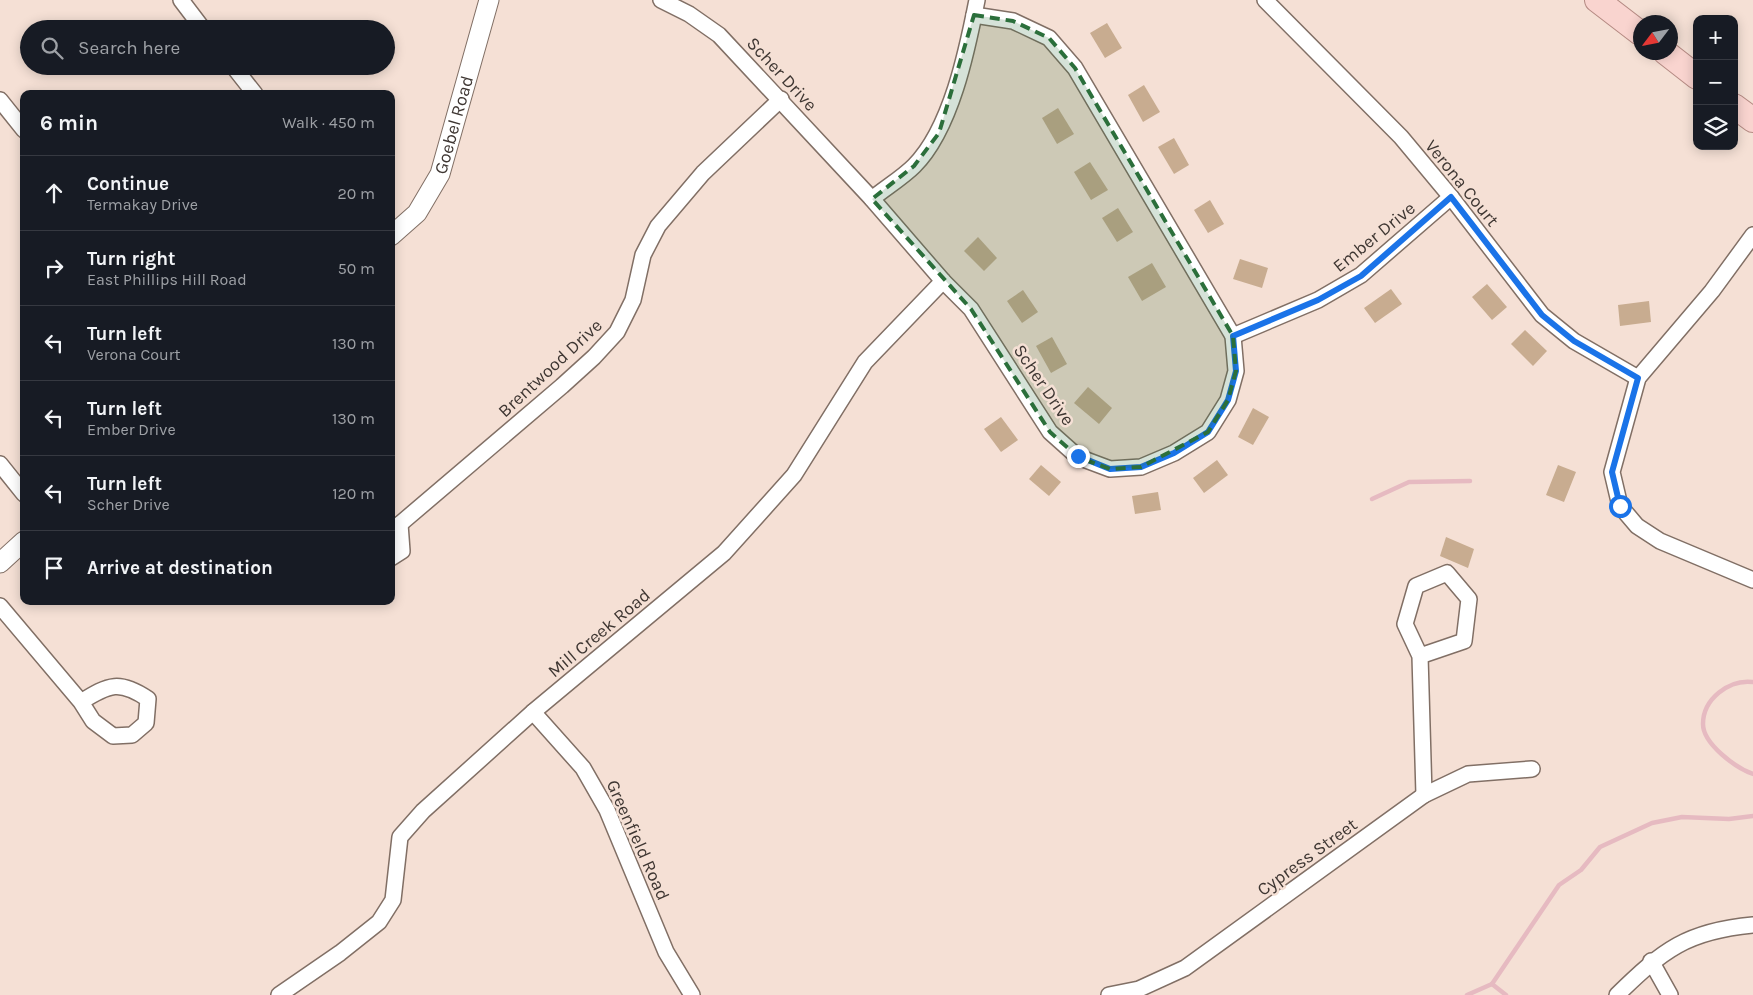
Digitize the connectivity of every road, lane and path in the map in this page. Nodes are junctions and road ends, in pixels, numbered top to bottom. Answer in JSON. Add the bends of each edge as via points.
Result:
{"nodes":[{"id":1,"x":180,"y":0,"type":"edge"},
{"id":2,"x":490,"y":0,"type":"edge"},
{"id":3,"x":661,"y":0,"type":"edge"},
{"id":4,"x":1265,"y":0,"type":"edge"},
{"id":5,"x":1598,"y":0,"type":"edge"},
{"id":6,"x":976,"y":7,"type":"edge"},
{"id":7,"x":196,"y":20,"type":"edge"},
{"id":8,"x":1633,"y":28,"type":"edge"},
{"id":9,"x":1675,"y":60,"type":"edge"},
{"id":10,"x":1693,"y":74,"type":"edge"},
{"id":11,"x":240,"y":75,"type":"edge"},
{"id":12,"x":252,"y":90,"type":"edge"},
{"id":13,"x":781,"y":99,"type":"junction"},
{"id":14,"x":0,"y":100,"type":"edge"},
{"id":15,"x":1738,"y":109,"type":"edge"},
{"id":16,"x":1753,"y":120,"type":"edge"},
{"id":17,"x":20,"y":125,"type":"edge"},
{"id":18,"x":1451,"y":197,"type":"junction"},
{"id":19,"x":872,"y":199,"type":"junction"},
{"id":20,"x":395,"y":232,"type":"edge"},
{"id":21,"x":1753,"y":235,"type":"edge"},
{"id":22,"x":943,"y":282,"type":"junction"},
{"id":23,"x":1233,"y":336,"type":"junction"},
{"id":24,"x":1638,"y":378,"type":"junction"},
{"id":25,"x":0,"y":464,"type":"edge"},
{"id":26,"x":20,"y":489,"type":"edge"},
{"id":27,"x":396,"y":523,"type":"edge"},
{"id":28,"x":20,"y":545,"type":"edge"},
{"id":29,"x":395,"y":555,"type":"edge"},
{"id":30,"x":0,"y":563,"type":"edge"},
{"id":31,"x":1753,"y":580,"type":"edge"},
{"id":32,"x":0,"y":606,"type":"edge"},
{"id":33,"x":1420,"y":656,"type":"junction"},
{"id":34,"x":81,"y":702,"type":"dead end"},
{"id":35,"x":533,"y":712,"type":"junction"},
{"id":36,"x":1532,"y":769,"type":"dead end"},
{"id":37,"x":1424,"y":795,"type":"junction"},
{"id":38,"x":1753,"y":926,"type":"edge"},
{"id":39,"x":1651,"y":961,"type":"junction"},
{"id":40,"x":279,"y":995,"type":"edge"},
{"id":41,"x":692,"y":995,"type":"edge"},
{"id":42,"x":1109,"y":995,"type":"edge"},
{"id":43,"x":1617,"y":995,"type":"edge"},
{"id":44,"x":1670,"y":995,"type":"edge"}],
"edges":[{"from":1,"to":7,"type":"street"},
{"from":2,"to":20,"type":"street","name":"Goebel Road","via":[[440,174],[417,213]]},
{"from":3,"to":13,"type":"street","name":"Scher Drive","via":[[719,35]]},
{"from":4,"to":18,"type":"street","name":"Verona Court","via":[[1401,137]]},
{"from":5,"to":8,"type":"main road"},
{"from":6,"to":19,"type":"street","via":[[954,91],[939,133],[914,166]]},
{"from":6,"to":23,"type":"street","name":"Scher Drive","via":[[1049,38],[1075,68]]},
{"from":9,"to":10,"type":"main road"},
{"from":11,"to":12,"type":"street"},
{"from":13,"to":19,"type":"street","name":"Scher Drive"},
{"from":13,"to":27,"type":"street","name":"Brentwood Drive","via":[[703,173],[658,226],[643,254],[632,300],[617,332],[562,386]]},
{"from":14,"to":17,"type":"street"},
{"from":15,"to":16,"type":"main road"},
{"from":18,"to":23,"type":"street","name":"Ember Drive","via":[[1361,276],[1318,300]]},
{"from":18,"to":24,"type":"street","name":"Verona Court","via":[[1542,315],[1574,341]]},
{"from":19,"to":22,"type":"street","name":"Scher Drive"},
{"from":21,"to":24,"type":"street","via":[[1712,291]]},
{"from":22,"to":23,"type":"street","name":"Scher Drive","via":[[971,309],[1050,432],[1078,456],[1110,469],[1141,467],[1174,453],[1208,432],[1228,400],[1236,371]]},
{"from":22,"to":35,"type":"street","name":"Mill Creek Road","via":[[865,362],[794,475],[724,553]]},
{"from":24,"to":31,"type":"street","via":[[1612,472],[1620,506],[1637,526],[1660,541]]},
{"from":25,"to":26,"type":"street"},
{"from":27,"to":29,"type":"street","name":"Brentwood Drive","via":[[402,551]]},
{"from":28,"to":30,"type":"street"},
{"from":32,"to":34,"type":"street"},
{"from":33,"to":33,"type":"street","via":[[1405,624],[1416,586],[1447,573],[1469,599],[1464,642]]},
{"from":33,"to":37,"type":"street"},
{"from":35,"to":40,"type":"street","name":"Mill Creek Road","via":[[423,811],[400,837],[393,900],[379,922]]},
{"from":35,"to":41,"type":"street","name":"Greenfield Road","via":[[583,768],[607,810],[666,952]]},
{"from":36,"to":37,"type":"street","name":"Cypress Street","via":[[1468,774]]},
{"from":37,"to":42,"type":"street","name":"Cypress Street","via":[[1185,968],[1139,988]]},
{"from":38,"to":39,"type":"street","via":[[1706,932],[1672,946]]},
{"from":39,"to":43,"type":"street"},
{"from":39,"to":44,"type":"street"}]}
